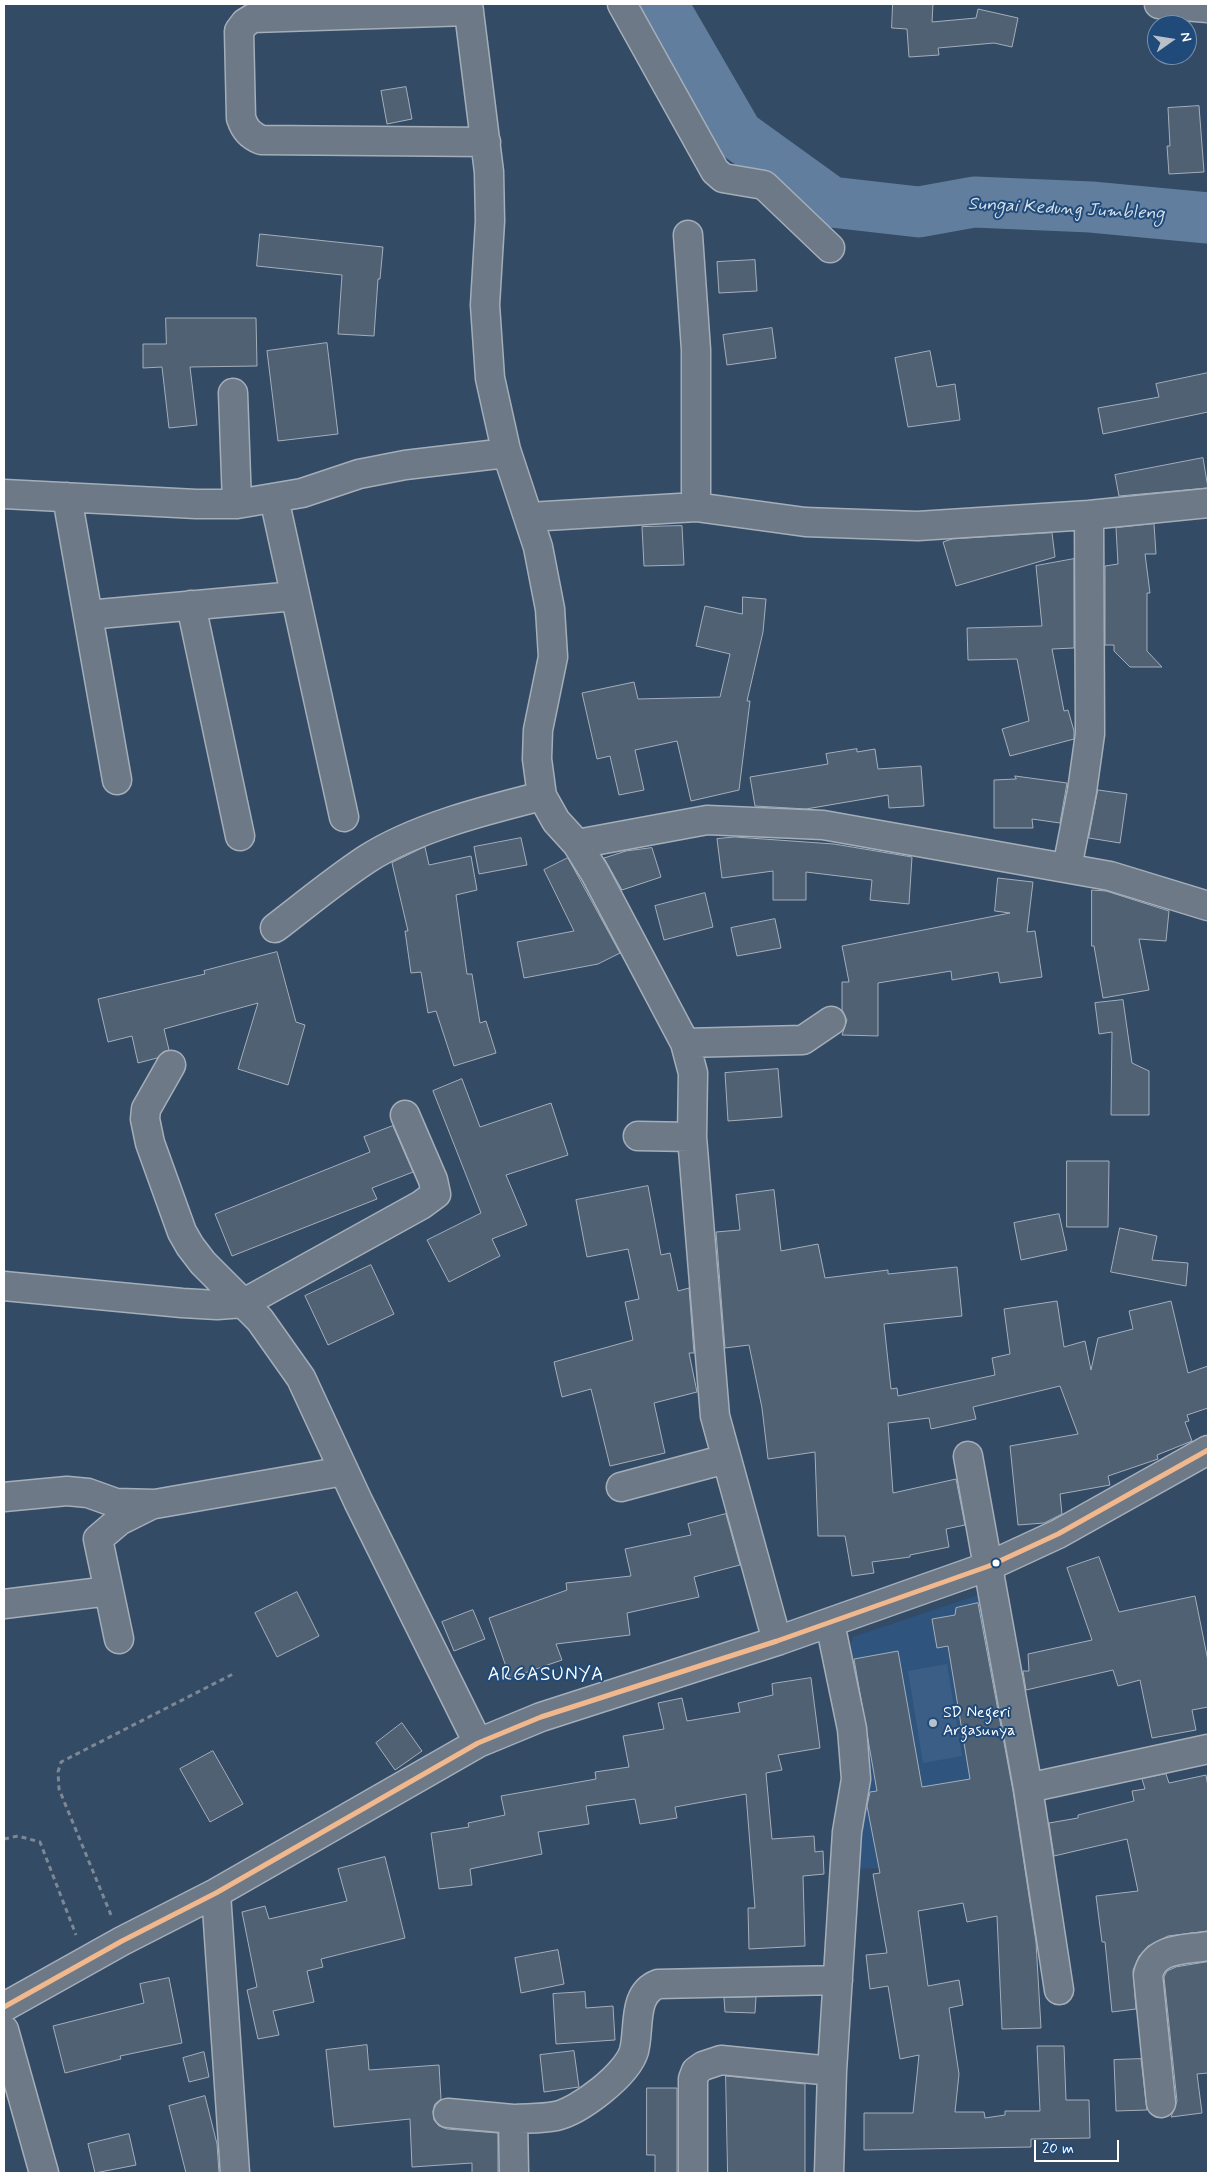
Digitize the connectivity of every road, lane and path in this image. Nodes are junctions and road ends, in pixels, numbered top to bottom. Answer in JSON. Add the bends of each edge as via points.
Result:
{"nodes":[{"id":1,"x":622,"y":4,"type":"edge"},
{"id":2,"x":1159,"y":4,"type":"edge"},
{"id":3,"x":469,"y":7,"type":"edge"},
{"id":4,"x":1208,"y":8,"type":"edge"},
{"id":5,"x":486,"y":142,"type":"junction"},
{"id":6,"x":688,"y":235,"type":"dead end"},
{"id":7,"x":830,"y":248,"type":"dead end"},
{"id":8,"x":233,"y":393,"type":"dead end"},
{"id":9,"x":506,"y":450,"type":"junction"},
{"id":10,"x":4,"y":494,"type":"edge"},
{"id":11,"x":67,"y":497,"type":"junction"},
{"id":12,"x":274,"y":498,"type":"junction"},
{"id":13,"x":1208,"y":503,"type":"edge"},
{"id":14,"x":237,"y":504,"type":"junction"},
{"id":15,"x":696,"y":507,"type":"junction"},
{"id":16,"x":1089,"y":515,"type":"junction"},
{"id":17,"x":529,"y":517,"type":"junction"},
{"id":18,"x":296,"y":596,"type":"junction"},
{"id":19,"x":191,"y":605,"type":"junction"},
{"id":20,"x":88,"y":615,"type":"junction"},
{"id":21,"x":117,"y":780,"type":"dead end"},
{"id":22,"x":542,"y":796,"type":"junction"},
{"id":23,"x":344,"y":817,"type":"dead end"},
{"id":24,"x":240,"y":836,"type":"dead end"},
{"id":25,"x":577,"y":844,"type":"junction"},
{"id":26,"x":1067,"y":868,"type":"junction"},
{"id":27,"x":1208,"y":906,"type":"edge"},
{"id":28,"x":275,"y":928,"type":"dead end"},
{"id":29,"x":831,"y":1021,"type":"dead end"},
{"id":30,"x":685,"y":1043,"type":"junction"},
{"id":31,"x":172,"y":1065,"type":"dead end"},
{"id":32,"x":405,"y":1115,"type":"dead end"},
{"id":33,"x":638,"y":1136,"type":"dead end"},
{"id":34,"x":692,"y":1137,"type":"junction"},
{"id":35,"x":4,"y":1286,"type":"edge"},
{"id":36,"x":244,"y":1303,"type":"junction"},
{"id":37,"x":1208,"y":1450,"type":"edge"},
{"id":38,"x":968,"y":1456,"type":"dead end"},
{"id":39,"x":726,"y":1459,"type":"junction"},
{"id":40,"x":344,"y":1472,"type":"junction"},
{"id":41,"x":621,"y":1487,"type":"dead end"},
{"id":42,"x":4,"y":1497,"type":"edge"},
{"id":43,"x":155,"y":1504,"type":"junction"},
{"id":44,"x":989,"y":1566,"type":"junction"},
{"id":45,"x":109,"y":1592,"type":"junction"},
{"id":46,"x":4,"y":1604,"type":"edge"},
{"id":47,"x":830,"y":1623,"type":"junction"},
{"id":48,"x":119,"y":1639,"type":"dead end"},
{"id":49,"x":777,"y":1641,"type":"junction"},
{"id":50,"x":235,"y":1673,"type":"dead end"},
{"id":51,"x":478,"y":1743,"type":"junction"},
{"id":52,"x":1208,"y":1749,"type":"edge"},
{"id":53,"x":1028,"y":1788,"type":"junction"},
{"id":54,"x":4,"y":1839,"type":"edge"},
{"id":55,"x":216,"y":1893,"type":"junction"},
{"id":56,"x":122,"y":1941,"type":"junction"},
{"id":57,"x":1208,"y":1946,"type":"edge"},
{"id":58,"x":86,"y":1961,"type":"junction"},
{"id":59,"x":838,"y":1980,"type":"junction"},
{"id":60,"x":1059,"y":1990,"type":"dead end"},
{"id":61,"x":4,"y":2007,"type":"edge"},
{"id":62,"x":4,"y":2030,"type":"edge"},
{"id":63,"x":832,"y":2071,"type":"junction"},
{"id":64,"x":1160,"y":2103,"type":"dead end"},
{"id":65,"x":448,"y":2113,"type":"dead end"},
{"id":66,"x":514,"y":2119,"type":"junction"},
{"id":67,"x":44,"y":2173,"type":"edge"},
{"id":68,"x":235,"y":2173,"type":"edge"},
{"id":69,"x":514,"y":2173,"type":"edge"},
{"id":70,"x":693,"y":2173,"type":"edge"},
{"id":71,"x":829,"y":2173,"type":"edge"}],
"edges":[{"from":1,"to":7,"type":"street","via":[[715,171],[723,178],[764,185]]},
{"from":2,"to":4,"type":"street"},
{"from":3,"to":5,"type":"street"},
{"from":3,"to":5,"type":"street","via":[[254,18],[245,22],[239,31],[241,118],[244,128],[262,140]]},
{"from":5,"to":9,"type":"street","via":[[490,212],[486,345]]},
{"from":6,"to":15,"type":"street","via":[[696,350]]},
{"from":8,"to":14,"type":"street"},
{"from":9,"to":12,"type":"street","via":[[498,454],[405,464]]},
{"from":9,"to":17,"type":"street"},
{"from":10,"to":11,"type":"street"},
{"from":11,"to":14,"type":"street"},
{"from":11,"to":20,"type":"street"},
{"from":12,"to":14,"type":"street"},
{"from":12,"to":18,"type":"street"},
{"from":13,"to":16,"type":"street"},
{"from":15,"to":16,"type":"street","via":[[805,522],[918,526]]},
{"from":15,"to":17,"type":"street"},
{"from":16,"to":26,"type":"street","via":[[1090,734]]},
{"from":17,"to":22,"type":"street","via":[[545,574],[554,657],[538,730],[537,759]]},
{"from":18,"to":19,"type":"street"},
{"from":18,"to":23,"type":"street"},
{"from":19,"to":20,"type":"street"},
{"from":19,"to":24,"type":"street"},
{"from":20,"to":21,"type":"street"},
{"from":22,"to":25,"type":"street","via":[[556,821]]},
{"from":22,"to":28,"type":"street","via":[[478,812],[399,842],[367,859]]},
{"from":25,"to":26,"type":"street","via":[[707,820],[823,825]]},
{"from":25,"to":30,"type":"street"},
{"from":26,"to":27,"type":"street","via":[[1110,876]]},
{"from":29,"to":30,"type":"street","via":[[804,1040]]},
{"from":30,"to":34,"type":"street","via":[[693,1074]]},
{"from":31,"to":36,"type":"street","via":[[146,1109],[146,1130],[182,1232],[190,1246]]},
{"from":32,"to":36,"type":"street","via":[[436,1194]]},
{"from":33,"to":34,"type":"street"},
{"from":34,"to":39,"type":"street","via":[[715,1416]]},
{"from":35,"to":36,"type":"street","via":[[217,1305]]},
{"from":36,"to":40,"type":"street","via":[[301,1378]]},
{"from":37,"to":44,"type":"street","via":[[1058,1534]]},
{"from":38,"to":44,"type":"street"},
{"from":39,"to":41,"type":"street"},
{"from":39,"to":49,"type":"street"},
{"from":40,"to":43,"type":"street"},
{"from":40,"to":51,"type":"street"},
{"from":42,"to":43,"type":"street","via":[[67,1491],[88,1493],[116,1503]]},
{"from":43,"to":45,"type":"street","via":[[119,1521],[98,1539]]},
{"from":44,"to":47,"type":"street"},
{"from":44,"to":53,"type":"street"},
{"from":45,"to":46,"type":"street"},
{"from":45,"to":48,"type":"street"},
{"from":47,"to":49,"type":"street"},
{"from":47,"to":59,"type":"street","via":[[852,1729],[856,1779],[847,1832]]},
{"from":49,"to":51,"type":"street","via":[[542,1717]]},
{"from":50,"to":56,"type":"path","via":[[61,1762],[59,1789]]},
{"from":51,"to":55,"type":"street"},
{"from":52,"to":53,"type":"street"},
{"from":53,"to":60,"type":"street"},
{"from":54,"to":58,"type":"path","via":[[18,1836],[40,1842]]},
{"from":55,"to":56,"type":"street"},
{"from":55,"to":68,"type":"street"},
{"from":56,"to":58,"type":"street"},
{"from":57,"to":64,"type":"street","via":[[1158,1956],[1151,1964],[1148,1975]]},
{"from":58,"to":61,"type":"street"},
{"from":59,"to":63,"type":"street"},
{"from":59,"to":66,"type":"street","via":[[658,1984],[641,1998],[633,2053],[623,2071],[602,2090],[557,2116]]},
{"from":62,"to":67,"type":"street"},
{"from":63,"to":70,"type":"street","via":[[721,2060],[696,2071],[693,2079]]},
{"from":63,"to":71,"type":"street"},
{"from":65,"to":66,"type":"street"},
{"from":66,"to":69,"type":"street"}]}
